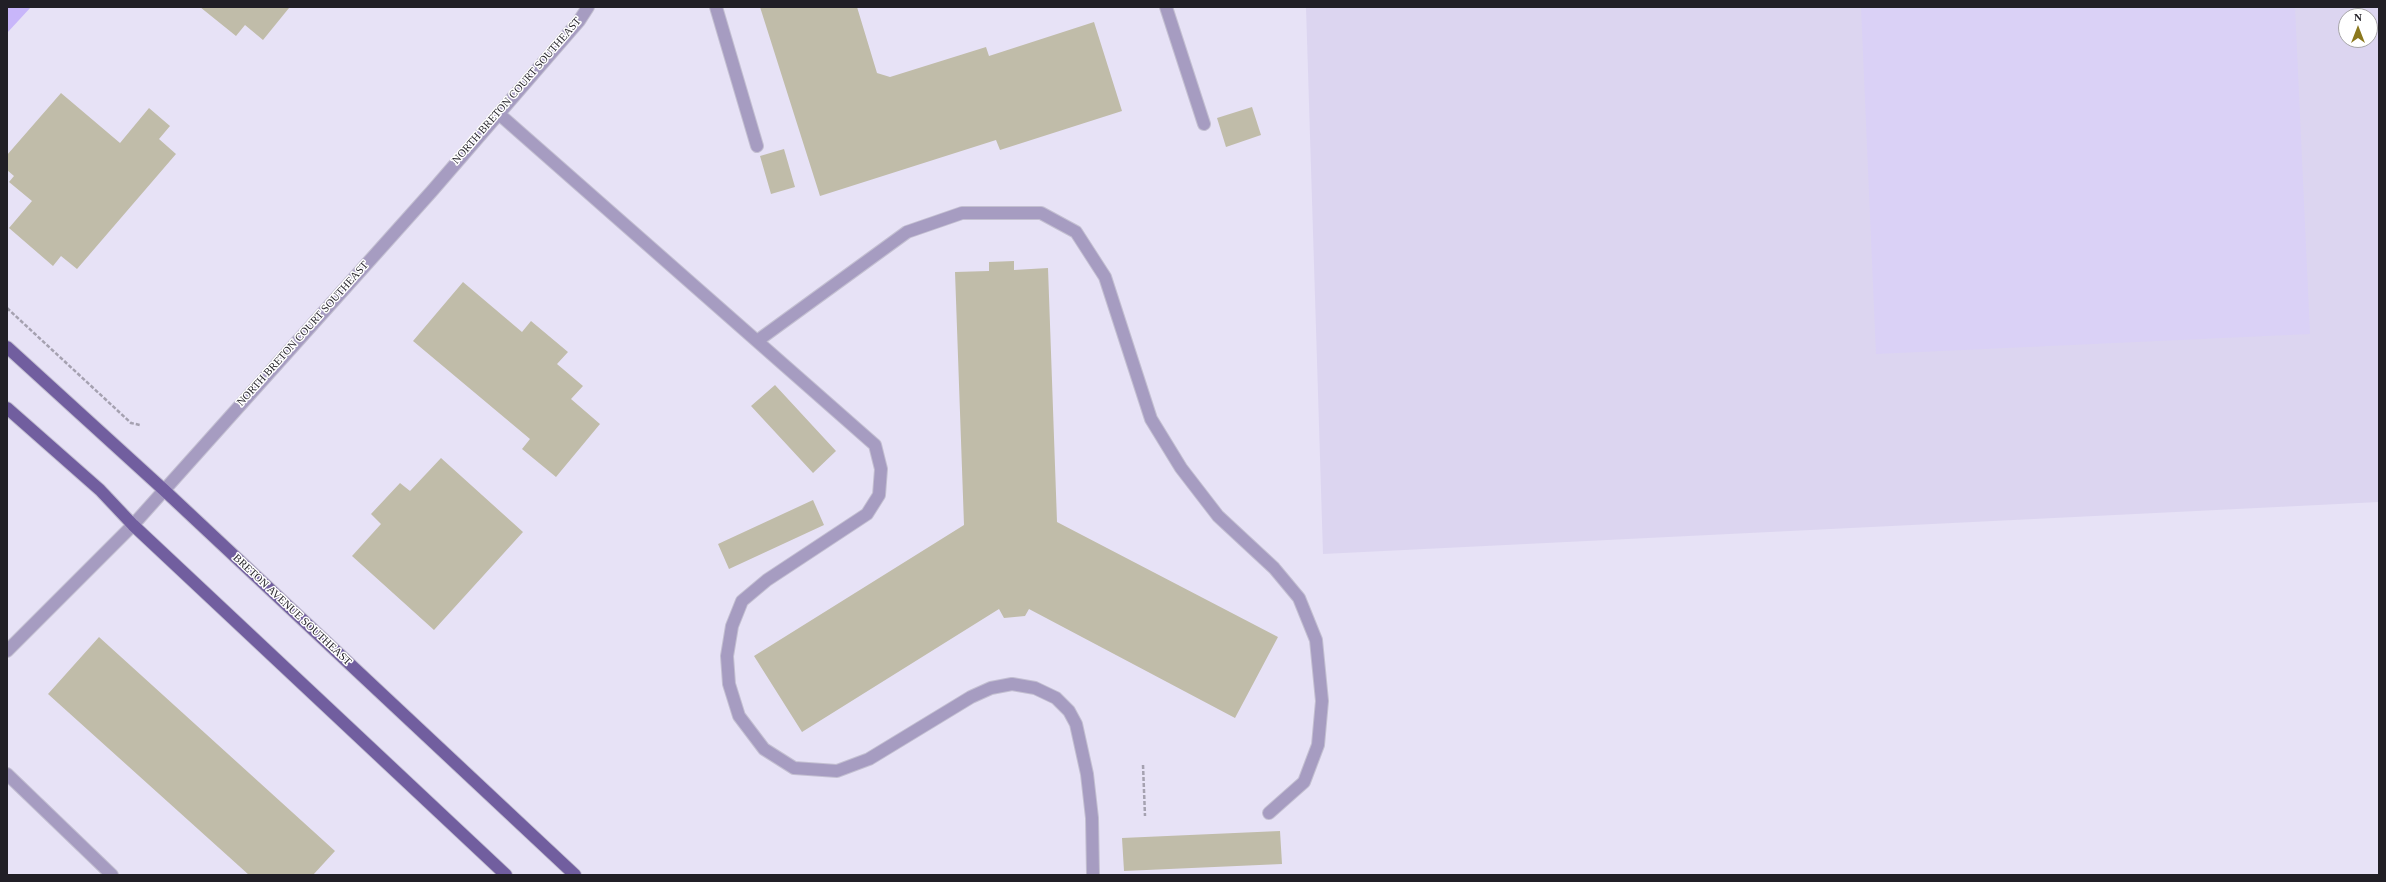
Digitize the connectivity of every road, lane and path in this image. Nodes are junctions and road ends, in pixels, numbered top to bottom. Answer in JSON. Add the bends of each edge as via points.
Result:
{"nodes":[{"id":1,"x":588,"y":7,"type":"edge"},
{"id":2,"x":716,"y":7,"type":"edge"},
{"id":3,"x":1166,"y":7,"type":"edge"},
{"id":4,"x":499,"y":114,"type":"junction"},
{"id":5,"x":1204,"y":124,"type":"dead end"},
{"id":6,"x":757,"y":146,"type":"dead end"},
{"id":7,"x":7,"y":308,"type":"edge"},
{"id":8,"x":757,"y":341,"type":"junction"},
{"id":9,"x":7,"y":347,"type":"edge"},
{"id":10,"x":7,"y":408,"type":"edge"},
{"id":11,"x":140,"y":425,"type":"dead end"},
{"id":12,"x":164,"y":490,"type":"junction"},
{"id":13,"x":133,"y":525,"type":"junction"},
{"id":14,"x":7,"y":651,"type":"edge"},
{"id":15,"x":1143,"y":765,"type":"dead end"},
{"id":16,"x":7,"y":774,"type":"edge"},
{"id":17,"x":1269,"y":813,"type":"dead end"},
{"id":18,"x":1145,"y":816,"type":"dead end"},
{"id":19,"x":112,"y":875,"type":"edge"},
{"id":20,"x":506,"y":875,"type":"edge"},
{"id":21,"x":575,"y":875,"type":"edge"},
{"id":22,"x":1093,"y":875,"type":"edge"}],
"edges":[{"from":1,"to":4,"type":"street","name":"NORTH BRETON COURT SOUTHEAST","via":[[579,21]]},
{"from":2,"to":6,"type":"street"},
{"from":3,"to":5,"type":"street"},
{"from":4,"to":8,"type":"street"},
{"from":4,"to":12,"type":"street","name":"NORTH BRETON COURT SOUTHEAST"},
{"from":7,"to":11,"type":"path","via":[[131,423]]},
{"from":8,"to":17,"type":"street","via":[[907,232],[962,213],[1041,213],[1076,232],[1105,277],[1151,419],[1181,468],[1218,516],[1274,568],[1300,598],[1316,640],[1322,701],[1318,745],[1304,782]]},
{"from":8,"to":22,"type":"street","via":[[875,445],[881,469],[879,495],[867,514],[767,580],[742,601],[732,626],[727,656],[729,684],[739,716],[764,749],[794,768],[837,771],[869,759],[971,697],[991,688],[1012,684],[1035,688],[1056,698],[1069,711],[1076,724],[1087,774],[1092,818]]},
{"from":9,"to":12,"type":"main road","name":"BRETON AVENUE SOUTHEAST"},
{"from":10,"to":13,"type":"main road","via":[[100,490]]},
{"from":12,"to":13,"type":"street","name":"NORTH BRETON COURT SOUTHEAST"},
{"from":12,"to":21,"type":"main road","name":"BRETON AVENUE SOUTHEAST"},
{"from":13,"to":14,"type":"street","name":"NORTH BRETON COURT SOUTHEAST"},
{"from":13,"to":20,"type":"main road"},
{"from":15,"to":18,"type":"path"},
{"from":16,"to":19,"type":"street"}]}
